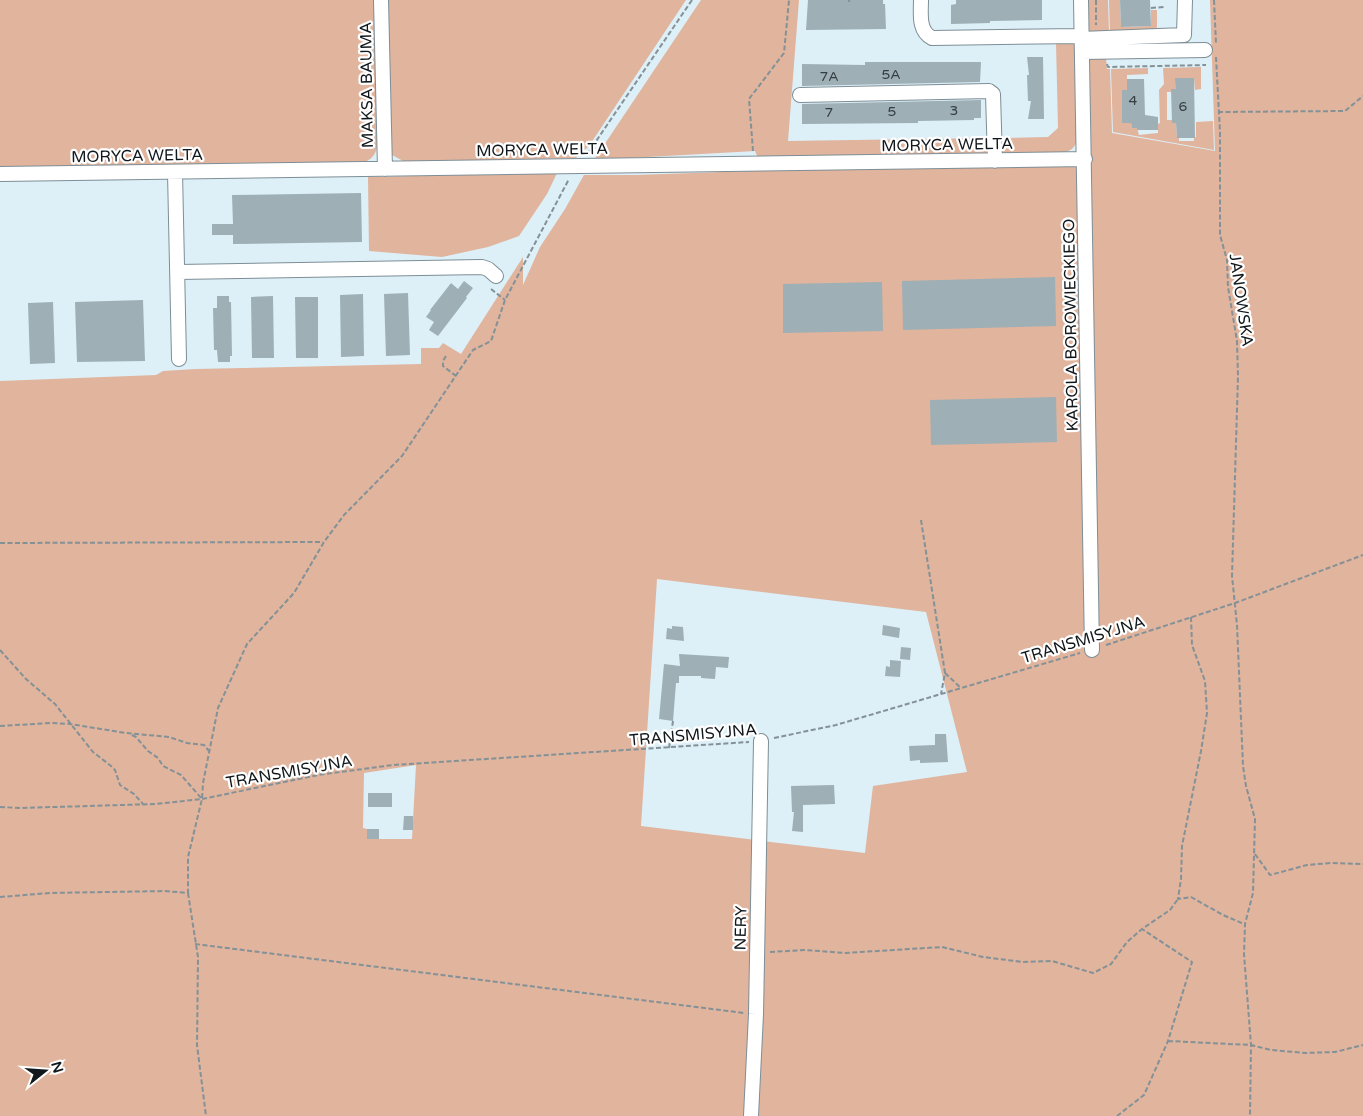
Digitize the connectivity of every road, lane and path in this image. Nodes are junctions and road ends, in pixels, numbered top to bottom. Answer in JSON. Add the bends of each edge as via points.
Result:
{"nodes":[{"id":1,"x":381,"y":0,"type":"edge"},
{"id":2,"x":692,"y":0,"type":"edge"},
{"id":3,"x":789,"y":0,"type":"edge"},
{"id":4,"x":921,"y":0,"type":"edge"},
{"id":5,"x":1081,"y":0,"type":"edge"},
{"id":6,"x":1096,"y":0,"type":"edge"},
{"id":7,"x":1185,"y":0,"type":"edge"},
{"id":8,"x":1214,"y":0,"type":"edge"},
{"id":9,"x":1164,"y":7,"type":"dead end"},
{"id":10,"x":1151,"y":8,"type":"dead end"},
{"id":11,"x":1096,"y":38,"type":"junction"},
{"id":12,"x":1082,"y":42,"type":"junction"},
{"id":13,"x":1212,"y":51,"type":"junction"},
{"id":14,"x":1206,"y":65,"type":"dead end"},
{"id":15,"x":1110,"y":67,"type":"dead end"},
{"id":16,"x":800,"y":95,"type":"dead end"},
{"id":17,"x":1363,"y":96,"type":"edge"},
{"id":18,"x":1218,"y":112,"type":"junction"},
{"id":19,"x":1085,"y":159,"type":"junction"},
{"id":20,"x":995,"y":161,"type":"junction"},
{"id":21,"x":755,"y":164,"type":"junction"},
{"id":22,"x":576,"y":166,"type":"junction"},
{"id":23,"x":385,"y":169,"type":"junction"},
{"id":24,"x":176,"y":172,"type":"junction"},
{"id":25,"x":0,"y":174,"type":"edge"},
{"id":26,"x":178,"y":272,"type":"junction"},
{"id":27,"x":492,"y":281,"type":"joint"},
{"id":28,"x":504,"y":300,"type":"junction"},
{"id":29,"x":446,"y":356,"type":"dead end"},
{"id":30,"x":179,"y":359,"type":"dead end"},
{"id":31,"x":456,"y":376,"type":"junction"},
{"id":32,"x":921,"y":520,"type":"dead end"},
{"id":33,"x":324,"y":542,"type":"junction"},
{"id":34,"x":0,"y":543,"type":"edge"},
{"id":35,"x":1363,"y":555,"type":"edge"},
{"id":36,"x":1235,"y":603,"type":"junction"},
{"id":37,"x":1191,"y":617,"type":"junction"},
{"id":38,"x":0,"y":650,"type":"edge"},
{"id":39,"x":1092,"y":650,"type":"junction"},
{"id":40,"x":945,"y":673,"type":"junction"},
{"id":41,"x":962,"y":688,"type":"junction"},
{"id":42,"x":941,"y":694,"type":"junction"},
{"id":43,"x":673,"y":721,"type":"dead end"},
{"id":44,"x":70,"y":724,"type":"junction"},
{"id":45,"x":0,"y":726,"type":"edge"},
{"id":46,"x":130,"y":733,"type":"junction"},
{"id":47,"x":761,"y":741,"type":"junction"},
{"id":48,"x":669,"y":748,"type":"junction"},
{"id":49,"x":209,"y":751,"type":"junction"},
{"id":50,"x":202,"y":799,"type":"junction"},
{"id":51,"x":143,"y":804,"type":"junction"},
{"id":52,"x":0,"y":807,"type":"edge"},
{"id":53,"x":1254,"y":854,"type":"junction"},
{"id":54,"x":1363,"y":864,"type":"edge"},
{"id":55,"x":188,"y":893,"type":"junction"},
{"id":56,"x":0,"y":897,"type":"edge"},
{"id":57,"x":1178,"y":899,"type":"junction"},
{"id":58,"x":1245,"y":924,"type":"junction"},
{"id":59,"x":1142,"y":929,"type":"junction"},
{"id":60,"x":195,"y":944,"type":"junction"},
{"id":61,"x":757,"y":952,"type":"junction"},
{"id":62,"x":756,"y":1014,"type":"junction"},
{"id":63,"x":1168,"y":1041,"type":"junction"},
{"id":64,"x":1251,"y":1045,"type":"junction"},
{"id":65,"x":1363,"y":1045,"type":"edge"},
{"id":66,"x":206,"y":1116,"type":"edge"},
{"id":67,"x":751,"y":1116,"type":"edge"},
{"id":68,"x":1117,"y":1116,"type":"edge"},
{"id":69,"x":1250,"y":1116,"type":"edge"}],
"edges":[{"from":1,"to":23,"type":"street","name":"MAKSA BAUMA"},
{"from":2,"to":22,"type":"path","via":[[594,148]]},
{"from":3,"to":21,"type":"path","via":[[784,52],[749,99]]},
{"from":4,"to":12,"type":"street","via":[[923,30],[932,38]]},
{"from":5,"to":12,"type":"street","name":"KAROLA BOROWIECKIEGO"},
{"from":6,"to":11,"type":"path"},
{"from":7,"to":11,"type":"street","via":[[1184,36]]},
{"from":8,"to":13,"type":"path","name":"JANOWSKA"},
{"from":9,"to":10,"type":"path"},
{"from":11,"to":12,"type":"street"},
{"from":12,"to":13,"type":"street"},
{"from":12,"to":19,"type":"street","name":"KAROLA BOROWIECKIEGO"},
{"from":13,"to":18,"type":"path","name":"JANOWSKA"},
{"from":14,"to":15,"type":"path"},
{"from":16,"to":20,"type":"street","via":[[989,91],[993,94]]},
{"from":17,"to":18,"type":"path","via":[[1345,112]]},
{"from":18,"to":36,"type":"path","name":"JANOWSKA","via":[[1220,235],[1227,260],[1237,340],[1232,576]]},
{"from":19,"to":20,"type":"street","name":"MORYCA WELTA"},
{"from":19,"to":39,"type":"street","name":"KAROLA BOROWIECKIEGO"},
{"from":20,"to":21,"type":"street","name":"MORYCA WELTA"},
{"from":21,"to":22,"type":"street","name":"MORYCA WELTA"},
{"from":22,"to":23,"type":"street","name":"MORYCA WELTA"},
{"from":22,"to":28,"type":"path"},
{"from":23,"to":24,"type":"street","name":"MORYCA WELTA"},
{"from":24,"to":25,"type":"street","name":"MORYCA WELTA"},
{"from":24,"to":26,"type":"street"},
{"from":26,"to":27,"type":"street","via":[[482,268],[488,269]]},
{"from":26,"to":30,"type":"street"},
{"from":27,"to":28,"type":"path"},
{"from":28,"to":31,"type":"path","via":[[491,341],[473,350]]},
{"from":29,"to":31,"type":"path","via":[[443,366]]},
{"from":31,"to":33,"type":"path","via":[[402,456],[344,515]]},
{"from":32,"to":40,"type":"path"},
{"from":33,"to":34,"type":"path"},
{"from":33,"to":49,"type":"path","via":[[294,593],[247,644],[218,708]]},
{"from":35,"to":36,"type":"path","name":"TRANSMISYJNA"},
{"from":36,"to":37,"type":"path","name":"TRANSMISYJNA"},
{"from":36,"to":53,"type":"path","name":"JANOWSKA","via":[[1243,766],[1255,819]]},
{"from":37,"to":39,"type":"path","name":"TRANSMISYJNA"},
{"from":37,"to":57,"type":"path","via":[[1192,645],[1205,681],[1207,713],[1182,846]]},
{"from":38,"to":44,"type":"path","via":[[55,704]]},
{"from":39,"to":41,"type":"path","name":"TRANSMISYJNA"},
{"from":40,"to":41,"type":"path"},
{"from":40,"to":42,"type":"path"},
{"from":41,"to":42,"type":"path","name":"TRANSMISYJNA"},
{"from":42,"to":47,"type":"path","name":"TRANSMISYJNA","via":[[836,725]]},
{"from":43,"to":48,"type":"path"},
{"from":44,"to":45,"type":"path"},
{"from":44,"to":46,"type":"path"},
{"from":44,"to":51,"type":"path","via":[[93,752],[111,766],[120,785]]},
{"from":46,"to":49,"type":"path","via":[[169,737],[204,745]]},
{"from":46,"to":50,"type":"path","via":[[163,766],[181,775]]},
{"from":47,"to":48,"type":"path","name":"TRANSMISYJNA"},
{"from":47,"to":61,"type":"street","name":"NERY"},
{"from":48,"to":50,"type":"path","name":"TRANSMISYJNA","via":[[393,765],[318,775]]},
{"from":49,"to":50,"type":"path"},
{"from":50,"to":51,"type":"path","name":"TRANSMISYJNA"},
{"from":50,"to":55,"type":"path","via":[[188,857]]},
{"from":51,"to":52,"type":"path","name":"TRANSMISYJNA"},
{"from":53,"to":54,"type":"path","via":[[1270,874],[1307,865]]},
{"from":53,"to":58,"type":"path","name":"JANOWSKA","via":[[1253,893]]},
{"from":55,"to":56,"type":"path","via":[[50,893]]},
{"from":55,"to":60,"type":"path"},
{"from":57,"to":58,"type":"path","via":[[1191,897]]},
{"from":57,"to":59,"type":"path","via":[[1170,910]]},
{"from":58,"to":64,"type":"path","name":"JANOWSKA"},
{"from":59,"to":61,"type":"path","via":[[1127,942],[1111,964],[1093,973],[1052,961],[1023,962],[982,957],[942,947],[846,953],[805,950]]},
{"from":59,"to":63,"type":"path","via":[[1192,962]]},
{"from":60,"to":62,"type":"path"},
{"from":60,"to":66,"type":"path","via":[[198,957],[196,1044]]},
{"from":61,"to":62,"type":"street","name":"NERY"},
{"from":62,"to":67,"type":"street","name":"NERY"},
{"from":63,"to":64,"type":"path"},
{"from":63,"to":68,"type":"path","via":[[1144,1095]]},
{"from":64,"to":65,"type":"path","via":[[1306,1054],[1336,1052]]},
{"from":64,"to":69,"type":"path","name":"JANOWSKA"}]}
